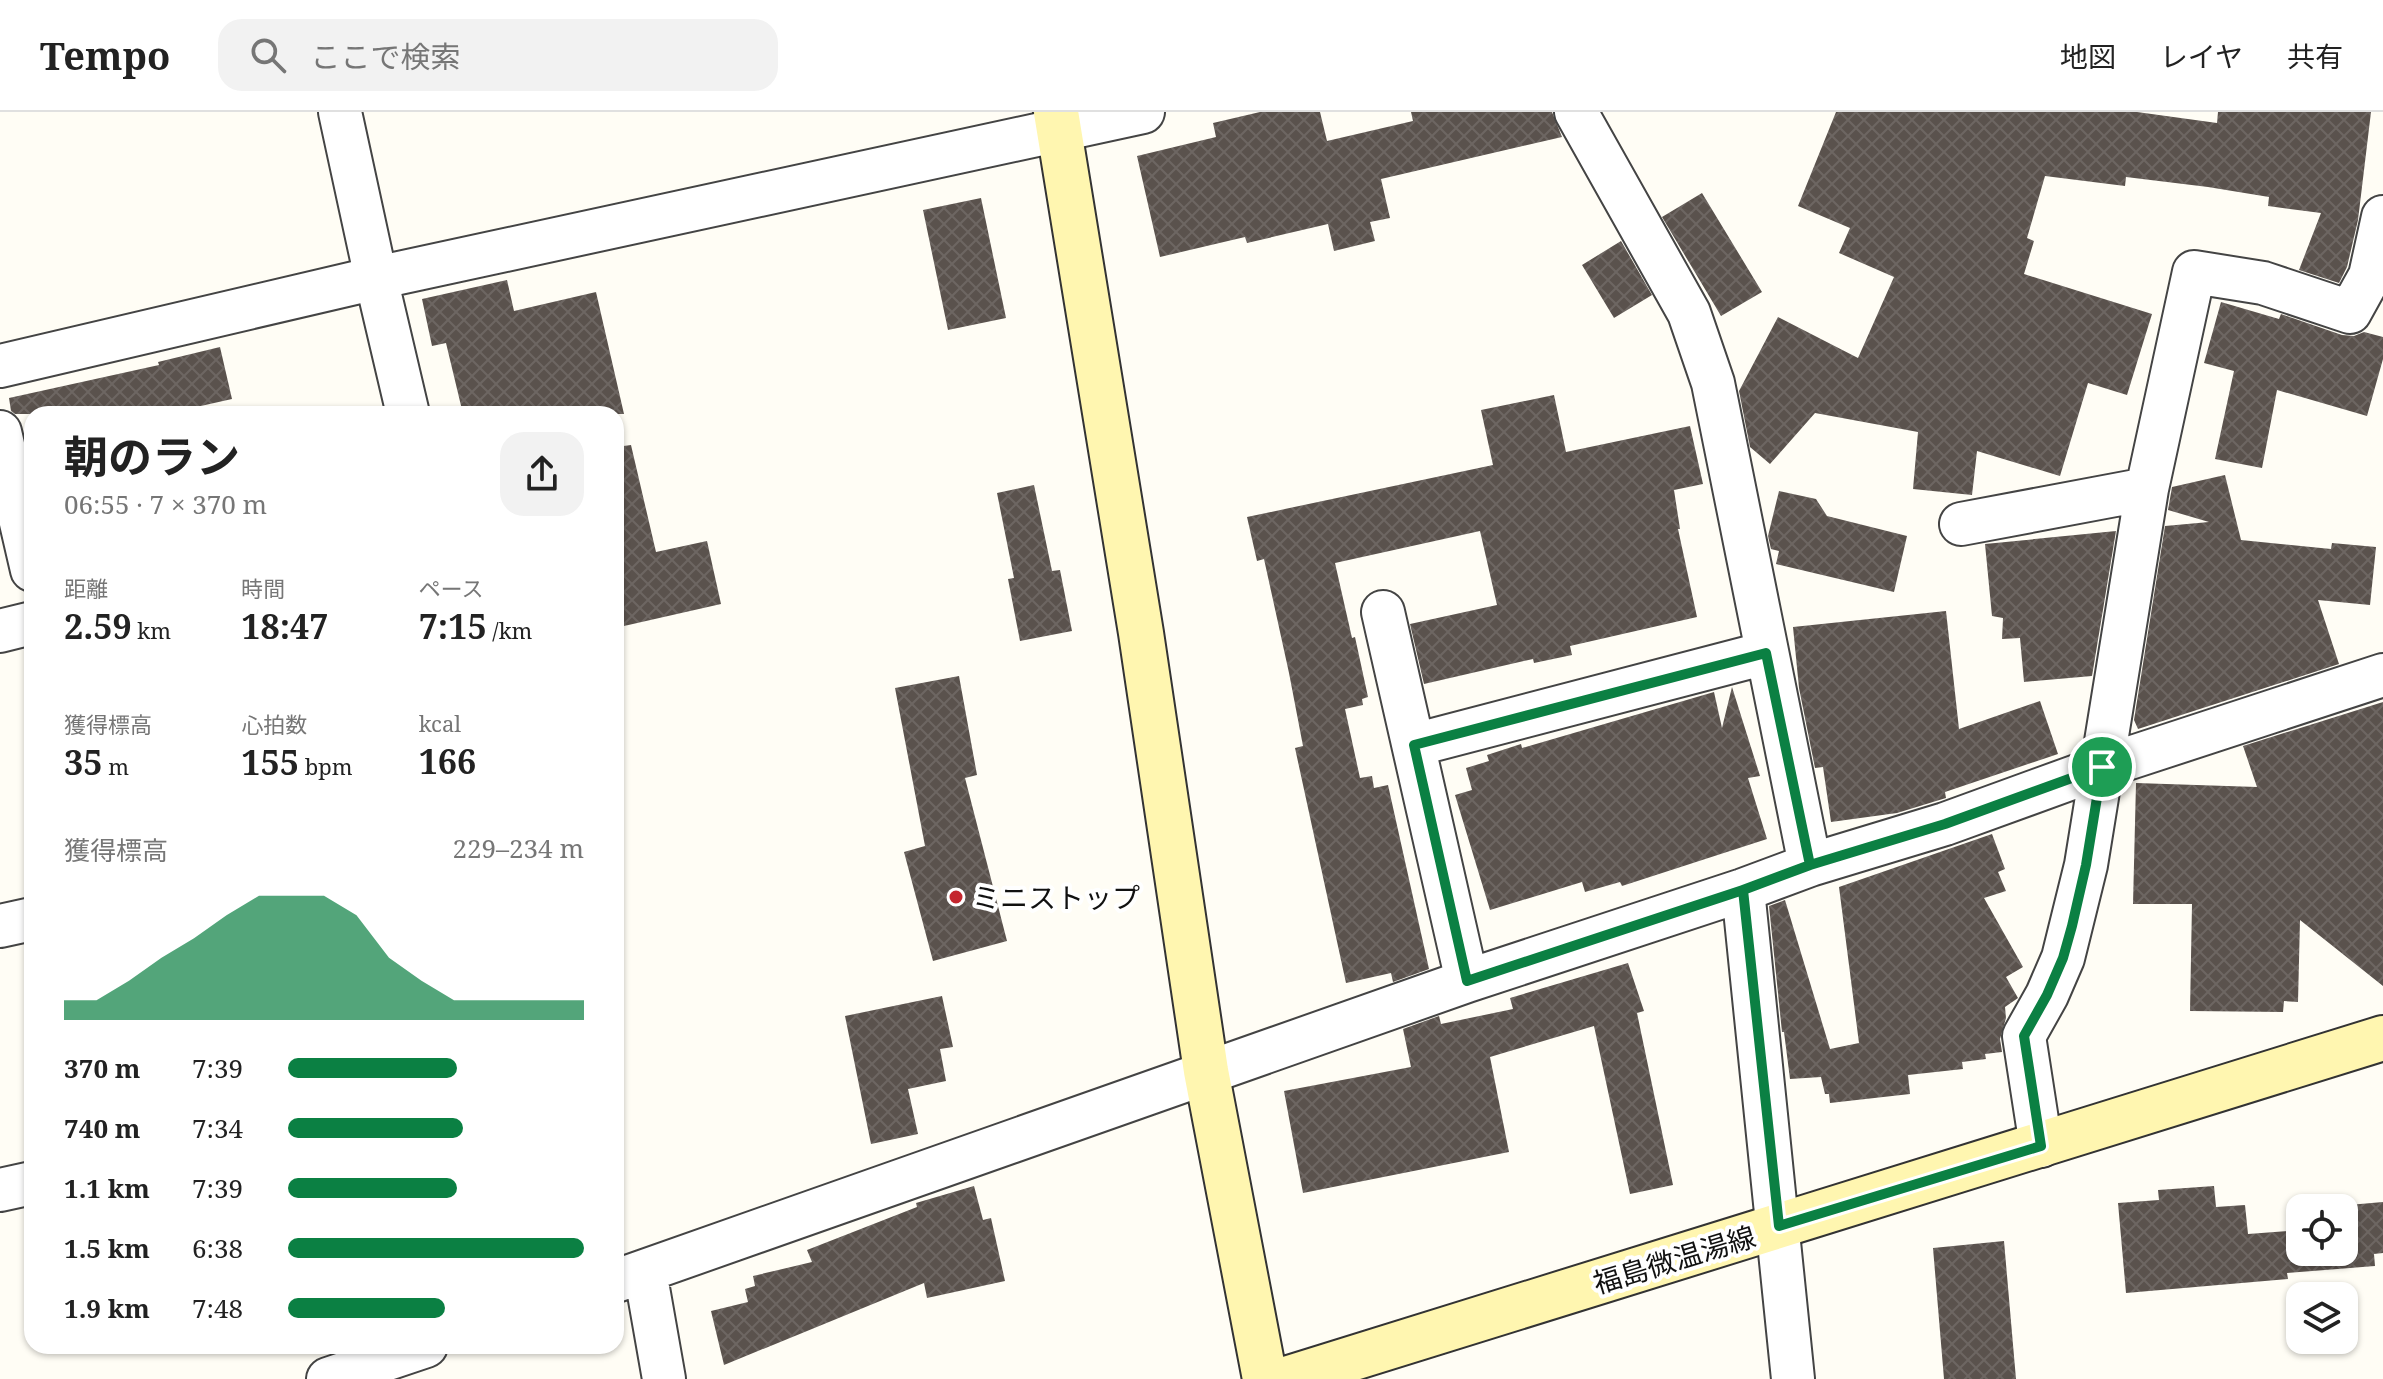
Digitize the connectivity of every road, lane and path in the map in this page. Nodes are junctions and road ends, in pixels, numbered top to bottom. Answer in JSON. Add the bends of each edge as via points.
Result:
{"nodes":[{"id":1,"x":340,"y":112,"type":"edge"},
{"id":2,"x":1143,"y":112,"type":"edge"},
{"id":3,"x":1576,"y":112,"type":"edge"},
{"id":4,"x":1058,"y":121,"type":"edge"},
{"id":5,"x":2383,"y":217,"type":"edge"},
{"id":6,"x":376,"y":278,"type":"junction"},
{"id":7,"x":0,"y":366,"type":"edge"},
{"id":8,"x":406,"y":406,"type":"edge"},
{"id":9,"x":0,"y":432,"type":"edge"},
{"id":10,"x":2147,"y":489,"type":"junction"},
{"id":11,"x":1961,"y":524,"type":"dead end"},
{"id":12,"x":24,"y":536,"type":"edge"},
{"id":13,"x":1383,"y":612,"type":"dead end"},
{"id":14,"x":24,"y":625,"type":"edge"},
{"id":15,"x":0,"y":631,"type":"edge"},
{"id":16,"x":1766,"y":653,"type":"junction"},
{"id":17,"x":2383,"y":675,"type":"edge"},
{"id":18,"x":1414,"y":745,"type":"junction"},
{"id":19,"x":2102,"y":767,"type":"junction"},
{"id":20,"x":1810,"y":865,"type":"junction"},
{"id":21,"x":1743,"y":890,"type":"junction"},
{"id":22,"x":24,"y":921,"type":"edge"},
{"id":23,"x":0,"y":926,"type":"edge"},
{"id":24,"x":1467,"y":981,"type":"junction"},
{"id":25,"x":2383,"y":1038,"type":"edge"},
{"id":26,"x":1206,"y":1071,"type":"junction"},
{"id":27,"x":2041,"y":1146,"type":"junction"},
{"id":28,"x":24,"y":1185,"type":"edge"},
{"id":29,"x":0,"y":1190,"type":"edge"},
{"id":30,"x":1779,"y":1226,"type":"junction"},
{"id":31,"x":631,"y":1276,"type":"edge"},
{"id":32,"x":402,"y":1354,"type":"edge"},
{"id":33,"x":328,"y":1379,"type":"edge"},
{"id":34,"x":664,"y":1379,"type":"edge"},
{"id":35,"x":1265,"y":1379,"type":"edge"},
{"id":36,"x":1286,"y":1379,"type":"edge"},
{"id":37,"x":1793,"y":1379,"type":"edge"}],
"edges":[{"from":1,"to":6,"type":"street"},
{"from":2,"to":4,"type":"street"},
{"from":3,"to":16,"type":"street","via":[[1689,313],[1713,383]]},
{"from":4,"to":6,"type":"street"},
{"from":4,"to":26,"type":"street"},
{"from":5,"to":10,"type":"street","via":[[2370,276],[2350,312],[2263,283],[2194,272]]},
{"from":6,"to":7,"type":"street"},
{"from":6,"to":8,"type":"street"},
{"from":9,"to":12,"type":"street"},
{"from":10,"to":11,"type":"street"},
{"from":10,"to":19,"type":"street"},
{"from":13,"to":18,"type":"street"},
{"from":14,"to":15,"type":"street"},
{"from":16,"to":18,"type":"street"},
{"from":16,"to":20,"type":"street"},
{"from":17,"to":19,"type":"street"},
{"from":18,"to":24,"type":"street"},
{"from":19,"to":20,"type":"street","via":[[1945,824]]},
{"from":19,"to":27,"type":"street","via":[[2063,958],[2024,1036]]},
{"from":20,"to":21,"type":"street"},
{"from":21,"to":24,"type":"street"},
{"from":21,"to":30,"type":"street"},
{"from":22,"to":23,"type":"street"},
{"from":24,"to":26,"type":"street"},
{"from":25,"to":27,"type":"street","name":"福島微温湯線"},
{"from":26,"to":31,"type":"street"},
{"from":26,"to":35,"type":"street"},
{"from":27,"to":30,"type":"street","name":"福島微温湯線"},
{"from":28,"to":29,"type":"street"},
{"from":30,"to":36,"type":"street","name":"福島微温湯線"},
{"from":30,"to":37,"type":"street"},
{"from":31,"to":34,"type":"street"},
{"from":32,"to":33,"type":"street"}]}
